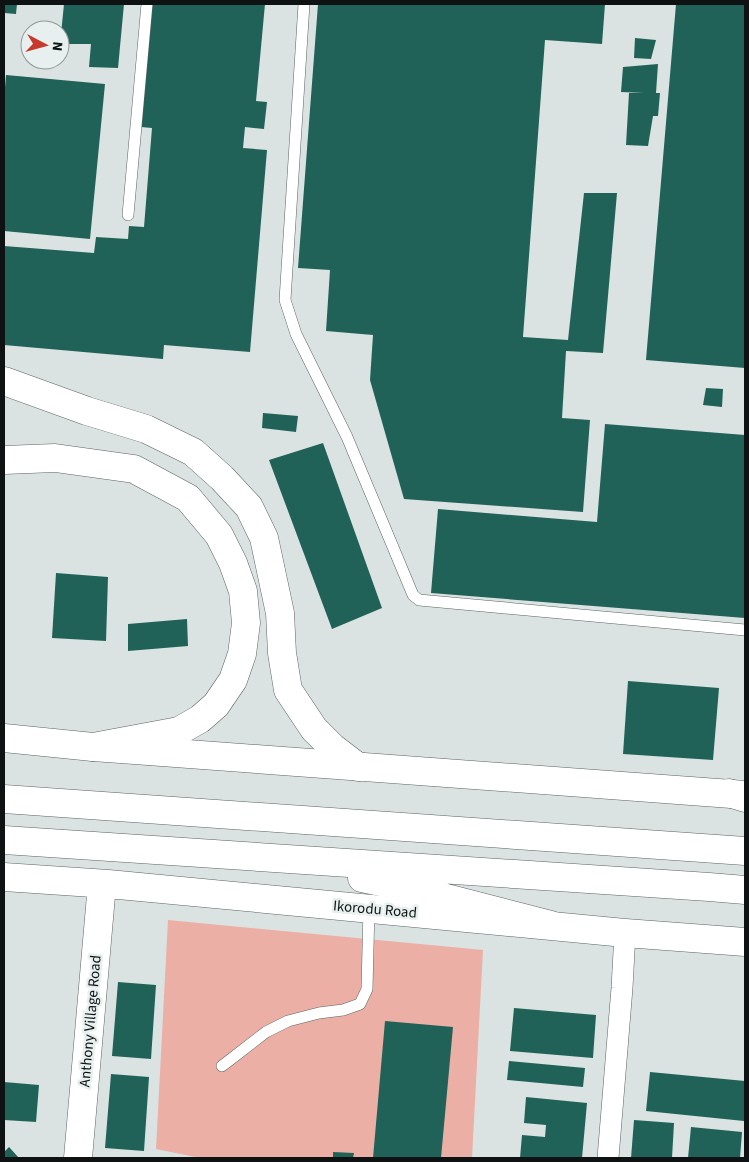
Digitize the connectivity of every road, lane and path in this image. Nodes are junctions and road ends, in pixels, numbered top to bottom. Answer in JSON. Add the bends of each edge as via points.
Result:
{"nodes":[{"id":1,"x":147,"y":4,"type":"edge"},
{"id":2,"x":304,"y":4,"type":"edge"},
{"id":3,"x":128,"y":215,"type":"dead end"},
{"id":4,"x":4,"y":382,"type":"edge"},
{"id":5,"x":4,"y":460,"type":"edge"},
{"id":6,"x":745,"y":630,"type":"edge"},
{"id":7,"x":4,"y":738,"type":"edge"},
{"id":8,"x":94,"y":747,"type":"junction"},
{"id":9,"x":358,"y":766,"type":"junction"},
{"id":10,"x":740,"y":795,"type":"edge"},
{"id":11,"x":4,"y":799,"type":"edge"},
{"id":12,"x":4,"y":840,"type":"edge"},
{"id":13,"x":745,"y":851,"type":"edge"},
{"id":14,"x":275,"y":859,"type":"junction"},
{"id":15,"x":4,"y":877,"type":"edge"},
{"id":16,"x":102,"y":884,"type":"junction"},
{"id":17,"x":745,"y":890,"type":"edge"},
{"id":18,"x":369,"y":908,"type":"junction"},
{"id":19,"x":551,"y":925,"type":"junction"},
{"id":20,"x":625,"y":933,"type":"junction"},
{"id":21,"x":745,"y":942,"type":"edge"},
{"id":22,"x":222,"y":1066,"type":"dead end"},
{"id":23,"x":78,"y":1158,"type":"edge"},
{"id":24,"x":608,"y":1158,"type":"edge"}],
"edges":[{"from":1,"to":3,"type":"lane"},
{"from":2,"to":6,"type":"lane","via":[[285,300],[296,334],[347,437],[413,595],[419,600]]},
{"from":4,"to":9,"type":"main road","via":[[146,429],[193,452],[249,507],[264,538],[280,613],[288,690],[314,729]]},
{"from":5,"to":8,"type":"main road","via":[[55,458],[134,469],[188,498],[218,535],[243,591],[246,623],[242,654],[233,680],[216,705],[179,731]]},
{"from":7,"to":8,"type":"main road"},
{"from":8,"to":9,"type":"main road"},
{"from":9,"to":10,"type":"main road"},
{"from":11,"to":13,"type":"main road"},
{"from":12,"to":14,"type":"main road"},
{"from":14,"to":17,"type":"main road"},
{"from":14,"to":19,"type":"main road","via":[[400,886]]},
{"from":15,"to":16,"type":"main road","name":"Ikorodu Road"},
{"from":16,"to":18,"type":"main road","name":"Ikorodu Road"},
{"from":16,"to":23,"type":"main road","name":"Anthony Village Road"},
{"from":18,"to":19,"type":"main road","name":"Ikorodu Road"},
{"from":18,"to":22,"type":"lane","via":[[367,989],[360,1004],[288,1021],[266,1032]]},
{"from":19,"to":20,"type":"main road","name":"Ikorodu Road"},
{"from":20,"to":21,"type":"main road","name":"Ikorodu Road"},
{"from":20,"to":24,"type":"street"}]}
